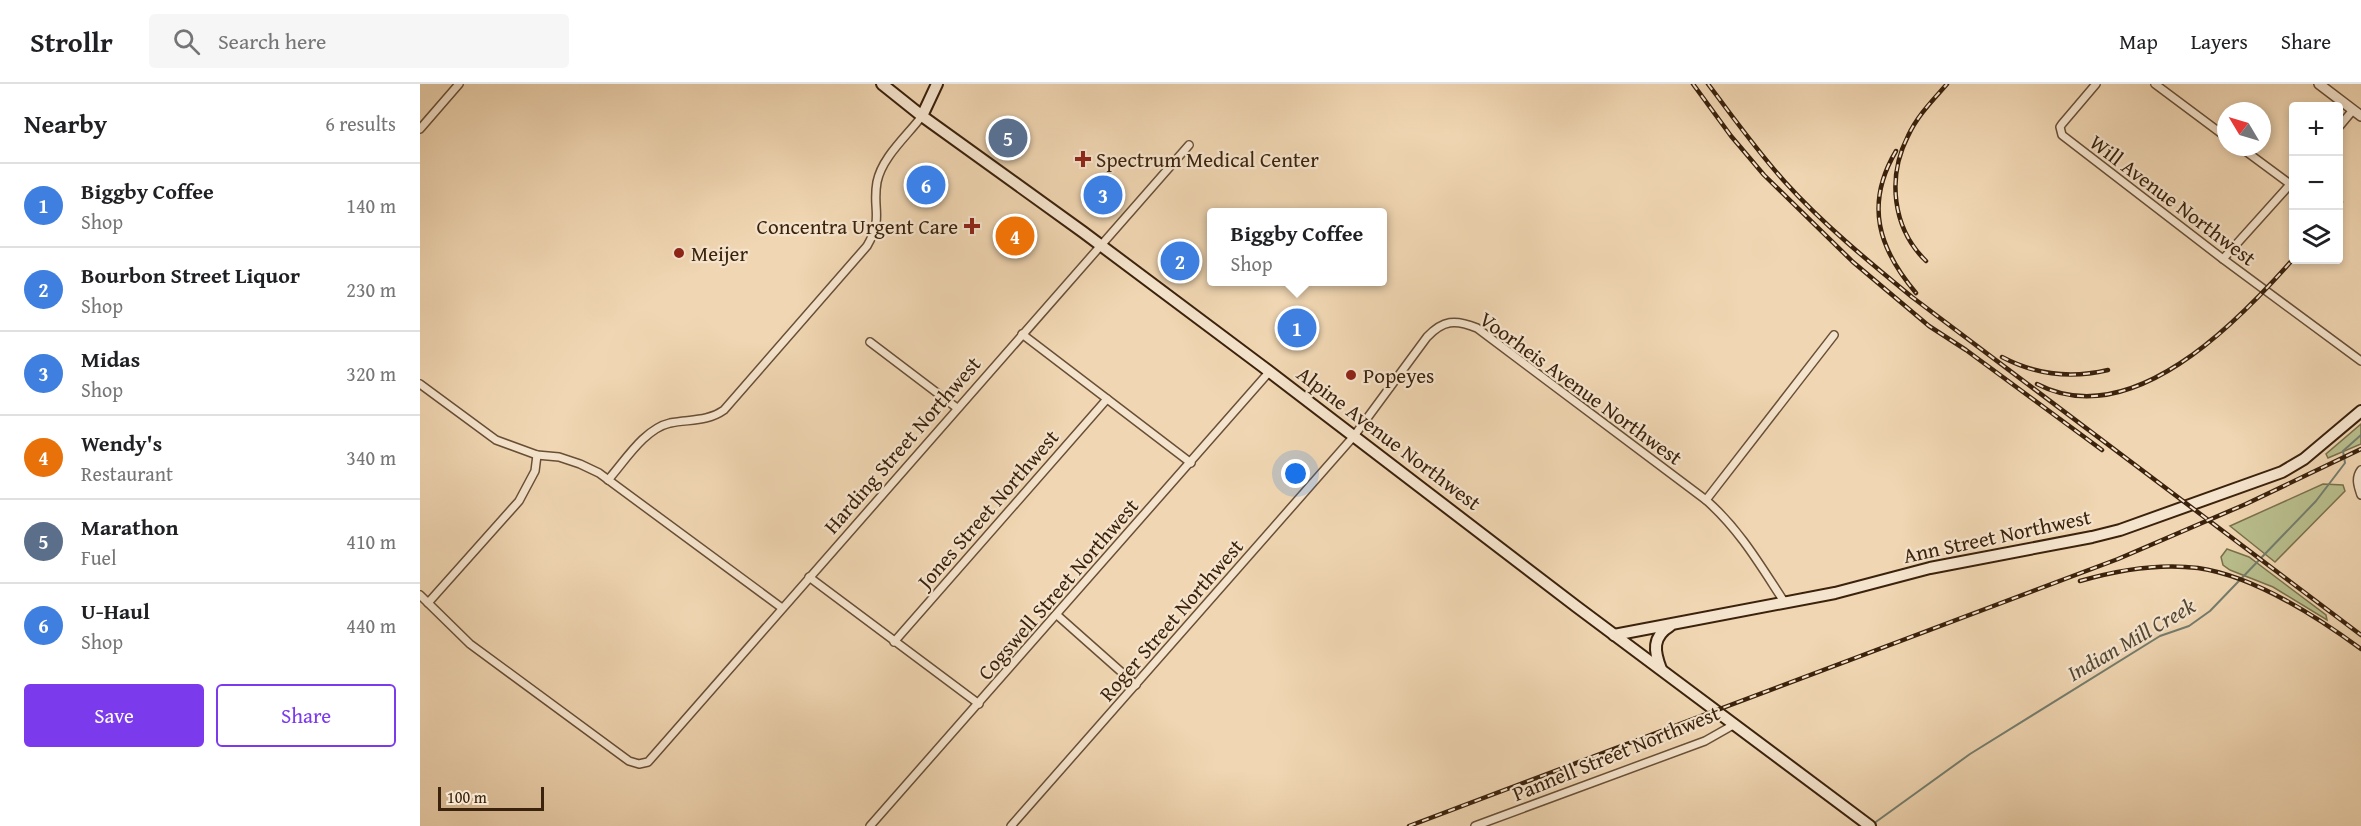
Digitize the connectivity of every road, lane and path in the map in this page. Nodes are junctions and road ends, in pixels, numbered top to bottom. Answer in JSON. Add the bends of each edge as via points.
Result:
{"nodes":[{"id":1,"x":459,"y":84,"type":"edge"},
{"id":2,"x":882,"y":84,"type":"edge"},
{"id":3,"x":937,"y":84,"type":"edge"},
{"id":4,"x":2096,"y":84,"type":"edge"},
{"id":5,"x":2155,"y":84,"type":"edge"},
{"id":6,"x":2319,"y":84,"type":"edge"},
{"id":7,"x":2353,"y":110,"type":"junction"},
{"id":8,"x":922,"y":116,"type":"junction"},
{"id":9,"x":2361,"y":116,"type":"edge"},
{"id":10,"x":2343,"y":122,"type":"edge"},
{"id":11,"x":420,"y":129,"type":"edge"},
{"id":12,"x":2217,"y":130,"type":"edge"},
{"id":13,"x":1189,"y":145,"type":"dead end"},
{"id":14,"x":2253,"y":156,"type":"edge"},
{"id":15,"x":2289,"y":180,"type":"edge"},
{"id":16,"x":2289,"y":185,"type":"edge"},
{"id":17,"x":1101,"y":245,"type":"junction"},
{"id":18,"x":2223,"y":259,"type":"junction"},
{"id":19,"x":1022,"y":334,"type":"junction"},
{"id":20,"x":1834,"y":335,"type":"dead end"},
{"id":21,"x":870,"y":342,"type":"dead end"},
{"id":22,"x":2361,"y":361,"type":"edge"},
{"id":23,"x":1270,"y":371,"type":"junction"},
{"id":24,"x":420,"y":384,"type":"edge"},
{"id":25,"x":1107,"y":399,"type":"junction"},
{"id":26,"x":957,"y":408,"type":"junction"},
{"id":27,"x":2361,"y":411,"type":"edge"},
{"id":28,"x":1354,"y":436,"type":"junction"},
{"id":29,"x":537,"y":455,"type":"junction"},
{"id":30,"x":1191,"y":463,"type":"junction"},
{"id":31,"x":2361,"y":470,"type":"edge"},
{"id":32,"x":608,"y":480,"type":"junction"},
{"id":33,"x":2361,"y":495,"type":"edge"},
{"id":34,"x":1706,"y":500,"type":"junction"},
{"id":35,"x":808,"y":577,"type":"junction"},
{"id":36,"x":420,"y":595,"type":"edge"},
{"id":37,"x":428,"y":603,"type":"junction"},
{"id":38,"x":1785,"y":603,"type":"junction"},
{"id":39,"x":782,"y":608,"type":"junction"},
{"id":40,"x":1057,"y":615,"type":"junction"},
{"id":41,"x":1677,"y":623,"type":"junction"},
{"id":42,"x":1614,"y":635,"type":"junction"},
{"id":43,"x":894,"y":642,"type":"junction"},
{"id":44,"x":1661,"y":669,"type":"junction"},
{"id":45,"x":1136,"y":685,"type":"junction"},
{"id":46,"x":979,"y":704,"type":"junction"},
{"id":47,"x":1735,"y":724,"type":"junction"},
{"id":48,"x":1866,"y":823,"type":"edge"},
{"id":49,"x":870,"y":826,"type":"edge"},
{"id":50,"x":1011,"y":826,"type":"edge"},
{"id":51,"x":1475,"y":826,"type":"edge"}],
"edges":[{"from":1,"to":11,"type":"street"},
{"from":2,"to":8,"type":"main road","name":"Alpine Avenue Northwest"},
{"from":3,"to":8,"type":"main road"},
{"from":4,"to":18,"type":"street","name":"Will Avenue Northwest","via":[[2062,124],[2060,132]]},
{"from":5,"to":12,"type":"street"},
{"from":6,"to":7,"type":"street"},
{"from":7,"to":9,"type":"street"},
{"from":7,"to":10,"type":"street"},
{"from":8,"to":17,"type":"main road","name":"Alpine Avenue Northwest"},
{"from":8,"to":32,"type":"street","via":[[881,170],[875,233],[788,339],[724,410],[703,420],[662,425]]},
{"from":13,"to":17,"type":"street","name":"Harding Street Northwest"},
{"from":14,"to":15,"type":"street"},
{"from":16,"to":18,"type":"street"},
{"from":17,"to":19,"type":"street","name":"Harding Street Northwest"},
{"from":17,"to":23,"type":"main road","name":"Alpine Avenue Northwest"},
{"from":18,"to":22,"type":"street","name":"Will Avenue Northwest"},
{"from":19,"to":25,"type":"street"},
{"from":19,"to":26,"type":"street","name":"Harding Street Northwest"},
{"from":20,"to":34,"type":"street"},
{"from":21,"to":26,"type":"street"},
{"from":23,"to":28,"type":"main road","name":"Alpine Avenue Northwest"},
{"from":23,"to":30,"type":"street","name":"Cogswell Street Northwest"},
{"from":24,"to":29,"type":"street","via":[[496,440]]},
{"from":25,"to":30,"type":"street"},
{"from":25,"to":43,"type":"street","name":"Jones Street Northwest"},
{"from":26,"to":35,"type":"street","name":"Harding Street Northwest"},
{"from":27,"to":38,"type":"main road","name":"Ann Street Northwest","via":[[2304,459],[2282,472],[2120,530],[1930,568]]},
{"from":28,"to":34,"type":"street","name":"Voorheis Avenue Northwest","via":[[1427,337],[1437,327],[1463,322],[1477,328]]},
{"from":28,"to":42,"type":"main road","name":"Alpine Avenue Northwest"},
{"from":28,"to":45,"type":"street","name":"Roger Street Northwest"},
{"from":29,"to":32,"type":"street","via":[[580,464]]},
{"from":29,"to":37,"type":"street","via":[[535,471],[519,501]]},
{"from":30,"to":40,"type":"street","name":"Cogswell Street Northwest"},
{"from":31,"to":33,"type":"street","via":[[2357,484]]},
{"from":32,"to":39,"type":"street"},
{"from":34,"to":38,"type":"street","name":"Voorheis Avenue Northwest","via":[[1739,532]]},
{"from":35,"to":39,"type":"street","name":"Harding Street Northwest"},
{"from":35,"to":43,"type":"street"},
{"from":36,"to":37,"type":"street"},
{"from":37,"to":39,"type":"street","name":"Harding Street Northwest","via":[[470,644],[629,761],[639,764],[648,762]]},
{"from":38,"to":41,"type":"main road","name":"Ann Street Northwest"},
{"from":40,"to":45,"type":"street"},
{"from":40,"to":46,"type":"street","name":"Cogswell Street Northwest"},
{"from":41,"to":42,"type":"main road","name":"Ann Street Northwest"},
{"from":41,"to":44,"type":"main road","via":[[1656,640],[1655,652]]},
{"from":42,"to":44,"type":"main road","name":"Alpine Avenue Northwest"},
{"from":43,"to":46,"type":"street"},
{"from":44,"to":47,"type":"main road","name":"Alpine Avenue Northwest"},
{"from":45,"to":50,"type":"street","name":"Roger Street Northwest"},
{"from":46,"to":49,"type":"street","name":"Cogswell Street Northwest"},
{"from":47,"to":48,"type":"main road","name":"Alpine Avenue Northwest"},
{"from":47,"to":51,"type":"street","name":"Pannell Street Northwest","via":[[1705,741]]}]}
